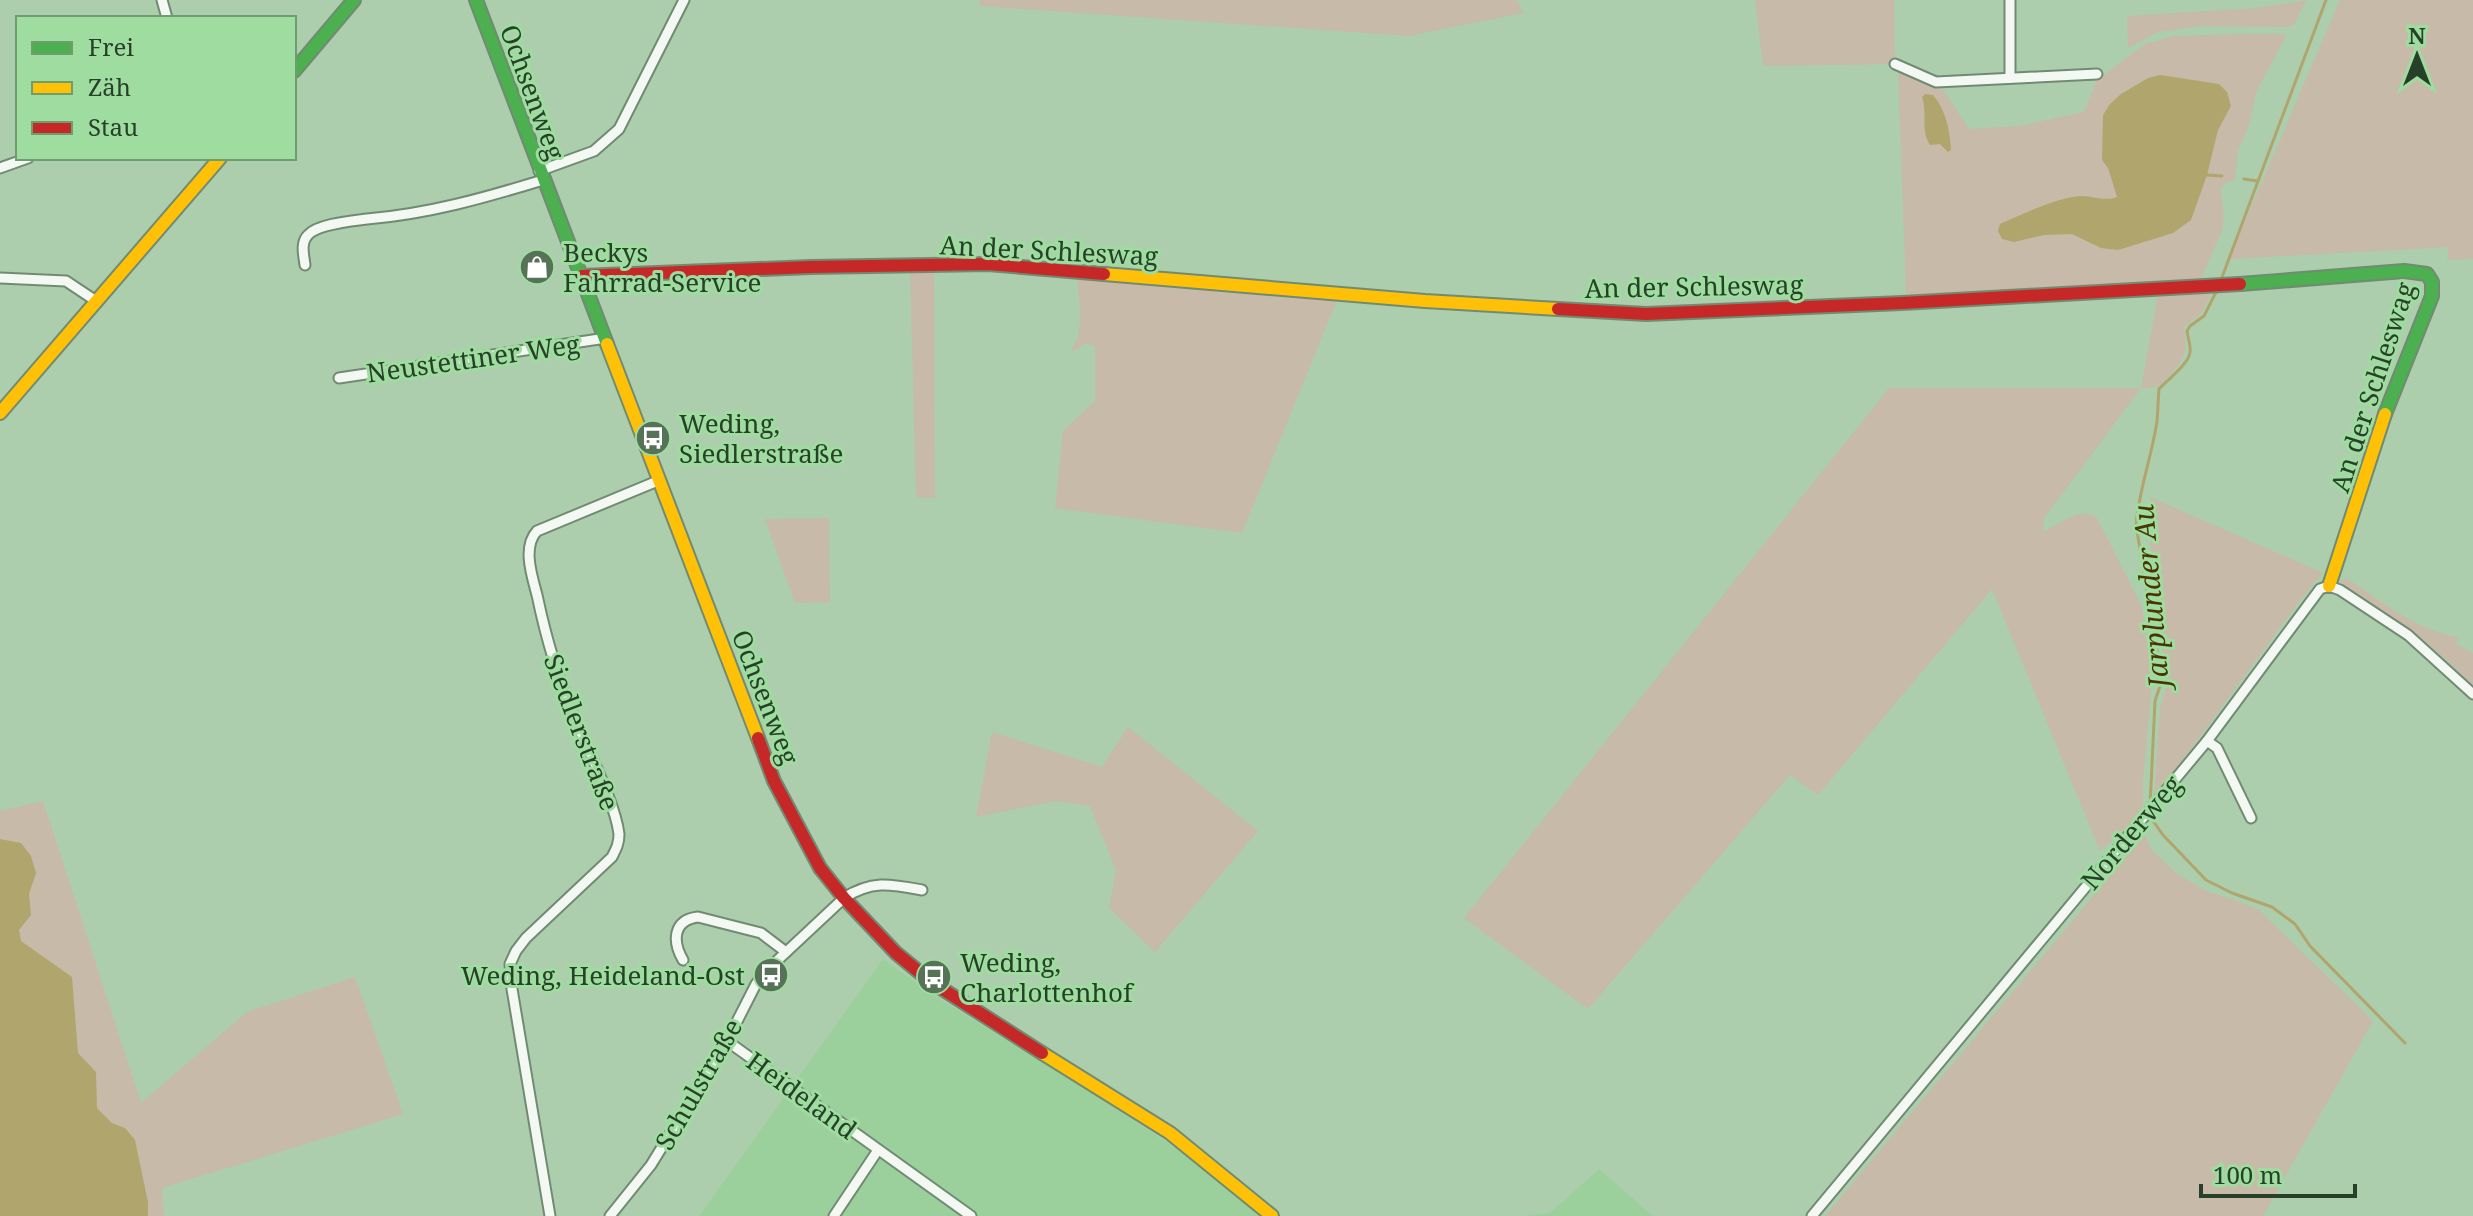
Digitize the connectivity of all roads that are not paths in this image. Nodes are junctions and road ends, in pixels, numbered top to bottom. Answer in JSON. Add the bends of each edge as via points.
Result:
{"nodes":[{"id":1,"x":354,"y":0,"type":"edge"},
{"id":2,"x":476,"y":0,"type":"edge"},
{"id":3,"x":684,"y":0,"type":"edge"},
{"id":4,"x":2010,"y":0,"type":"edge"},
{"id":5,"x":1895,"y":64,"type":"dead end"},
{"id":6,"x":296,"y":69,"type":"edge"},
{"id":7,"x":2097,"y":74,"type":"dead end"},
{"id":8,"x":2010,"y":78,"type":"junction"},
{"id":9,"x":22,"y":160,"type":"edge"},
{"id":10,"x":218,"y":160,"type":"edge"},
{"id":11,"x":0,"y":168,"type":"edge"},
{"id":12,"x":541,"y":176,"type":"junction"},
{"id":13,"x":305,"y":265,"type":"dead end"},
{"id":14,"x":582,"y":276,"type":"junction"},
{"id":15,"x":0,"y":278,"type":"edge"},
{"id":16,"x":96,"y":301,"type":"junction"},
{"id":17,"x":606,"y":338,"type":"junction"},
{"id":18,"x":339,"y":378,"type":"dead end"},
{"id":19,"x":0,"y":413,"type":"edge"},
{"id":20,"x":660,"y":480,"type":"junction"},
{"id":21,"x":2329,"y":586,"type":"junction"},
{"id":22,"x":2473,"y":694,"type":"edge"},
{"id":23,"x":2207,"y":741,"type":"junction"},
{"id":24,"x":2251,"y":818,"type":"dead end"},
{"id":25,"x":922,"y":890,"type":"dead end"},
{"id":26,"x":844,"y":898,"type":"junction"},
{"id":27,"x":786,"y":952,"type":"junction"},
{"id":28,"x":683,"y":960,"type":"dead end"},
{"id":29,"x":727,"y":1041,"type":"junction"},
{"id":30,"x":878,"y":1150,"type":"junction"},
{"id":31,"x":967,"y":1213,"type":"edge"},
{"id":32,"x":550,"y":1216,"type":"edge"},
{"id":33,"x":610,"y":1216,"type":"edge"},
{"id":34,"x":834,"y":1216,"type":"edge"},
{"id":35,"x":1271,"y":1216,"type":"edge"},
{"id":36,"x":1812,"y":1216,"type":"edge"}],
"edges":[{"from":1,"to":6,"type":"street"},
{"from":2,"to":12,"type":"street","name":"Ochsenweg"},
{"from":3,"to":12,"type":"street","via":[[619,129],[594,151]]},
{"from":4,"to":8,"type":"street"},
{"from":5,"to":8,"type":"street","via":[[1936,82]]},
{"from":7,"to":8,"type":"street"},
{"from":9,"to":11,"type":"street"},
{"from":10,"to":16,"type":"street"},
{"from":12,"to":13,"type":"street","via":[[440,209],[317,229],[303,243]]},
{"from":12,"to":14,"type":"street","name":"Ochsenweg"},
{"from":14,"to":17,"type":"street","name":"Ochsenweg"},
{"from":14,"to":21,"type":"street","name":"An der Schleswag","via":[[988,264],[1646,314],[2426,273],[2432,296],[2380,428]]},
{"from":15,"to":16,"type":"street","via":[[66,281]]},
{"from":16,"to":19,"type":"street"},
{"from":17,"to":18,"type":"street","name":"Neustettiner Weg"},
{"from":17,"to":20,"type":"street","name":"Ochsenweg"},
{"from":20,"to":26,"type":"street","name":"Ochsenweg","via":[[774,781],[814,858]]},
{"from":20,"to":32,"type":"street","name":"Siedlerstraße","via":[[537,531],[529,546],[547,642],[619,837],[612,857],[526,938],[510,964]]},
{"from":21,"to":22,"type":"street","via":[[2408,635]]},
{"from":21,"to":23,"type":"street","name":"Norderweg","via":[[2313,596]]},
{"from":23,"to":24,"type":"street","via":[[2217,748]]},
{"from":23,"to":36,"type":"street","name":"Norderweg"},
{"from":25,"to":26,"type":"street","via":[[879,884]]},
{"from":26,"to":27,"type":"street","name":"Schulstraße"},
{"from":26,"to":35,"type":"street","name":"Ochsenweg","via":[[930,981],[1170,1133]]},
{"from":27,"to":28,"type":"street","via":[[761,933],[698,917],[681,922],[678,929]]},
{"from":27,"to":29,"type":"street","name":"Schulstraße","via":[[756,984]]},
{"from":29,"to":30,"type":"street","name":"Heideland"},
{"from":29,"to":33,"type":"street","name":"Schulstraße","via":[[651,1165]]},
{"from":30,"to":31,"type":"street","name":"Heideland"},
{"from":30,"to":34,"type":"street","name":"Heideland"}]}
